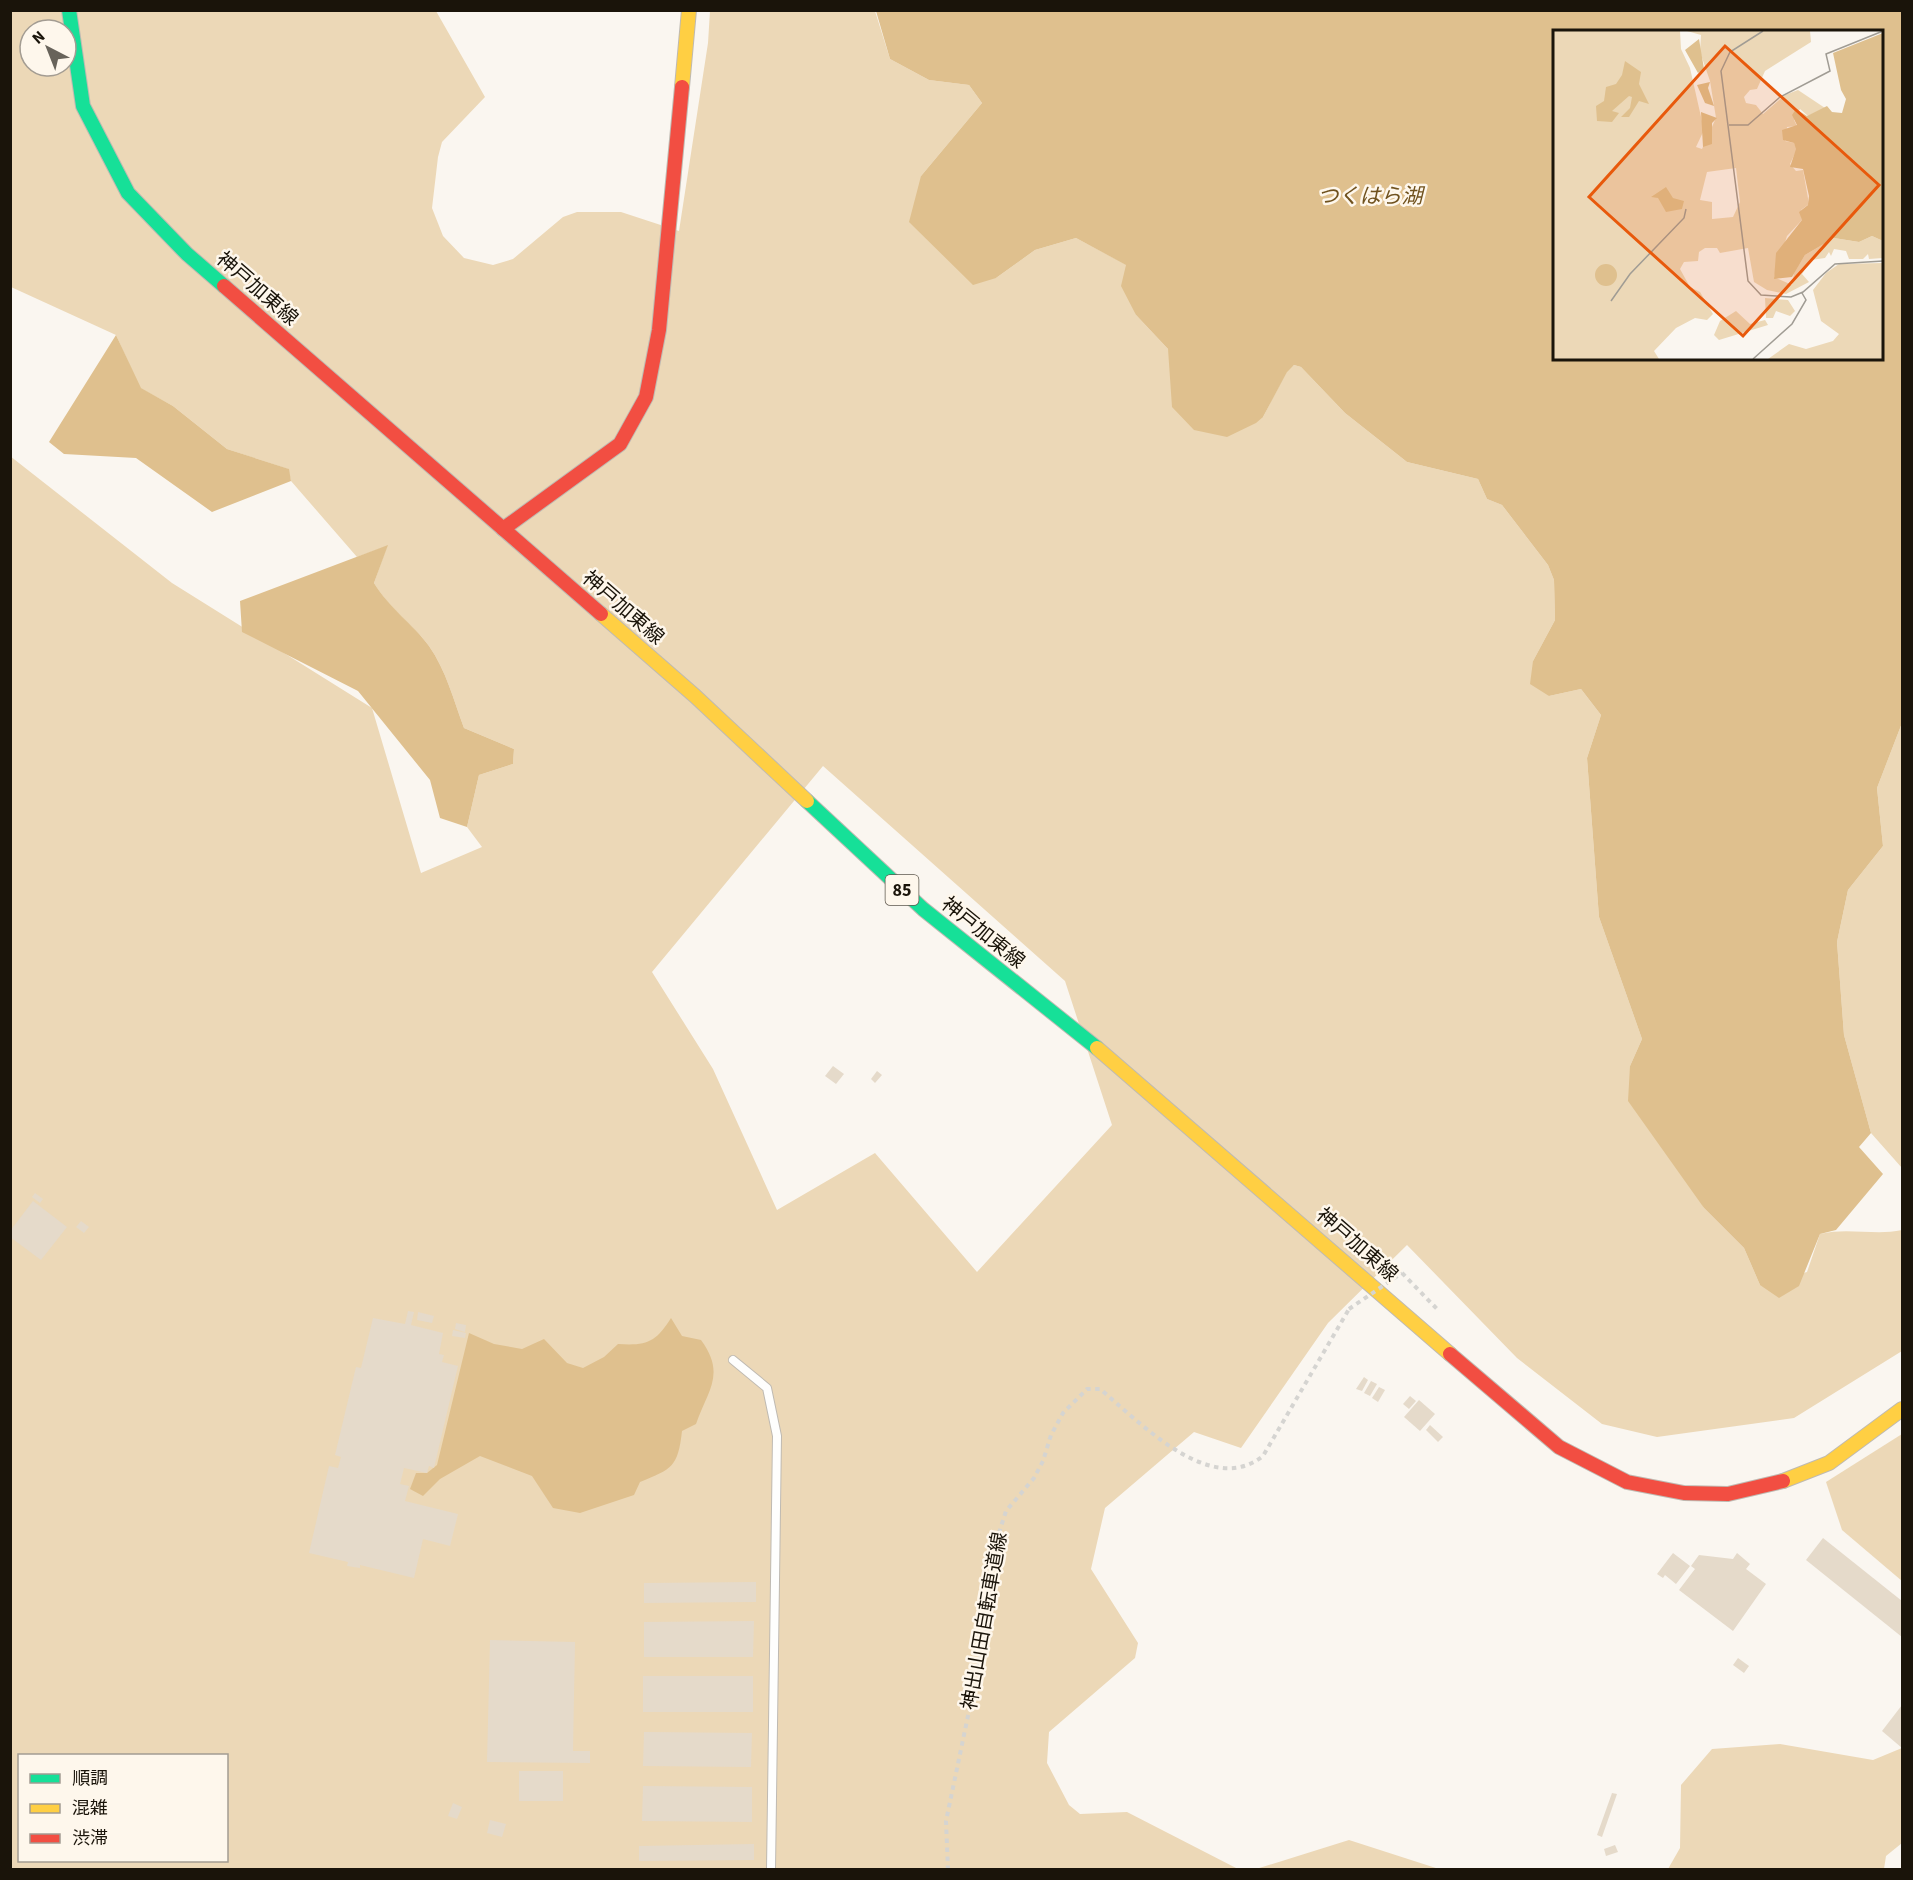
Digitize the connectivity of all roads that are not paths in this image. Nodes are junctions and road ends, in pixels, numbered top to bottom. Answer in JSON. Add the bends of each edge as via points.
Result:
{"nodes":[{"id":1,"x":69,"y":10,"type":"edge"},
{"id":2,"x":689,"y":10,"type":"edge"},
{"id":3,"x":503,"y":529,"type":"junction"},
{"id":4,"x":733,"y":1360,"type":"dead end"},
{"id":5,"x":1902,"y":1409,"type":"edge"},
{"id":6,"x":771,"y":1869,"type":"edge"}],
"edges":[{"from":1,"to":3,"type":"main road","name":"神戸加東線","number":"85","via":[[83,106],[128,194],[187,254]]},
{"from":2,"to":3,"type":"main road","via":[[659,330],[646,397],[620,444]]},
{"from":3,"to":5,"type":"main road","name":"神戸加東線","number":"85","via":[[695,696],[923,909],[1138,1081],[1559,1447],[1627,1482],[1684,1493],[1728,1494],[1784,1481],[1829,1462]]},
{"from":4,"to":6,"type":"lane","via":[[767,1388],[777,1436]]}]}
